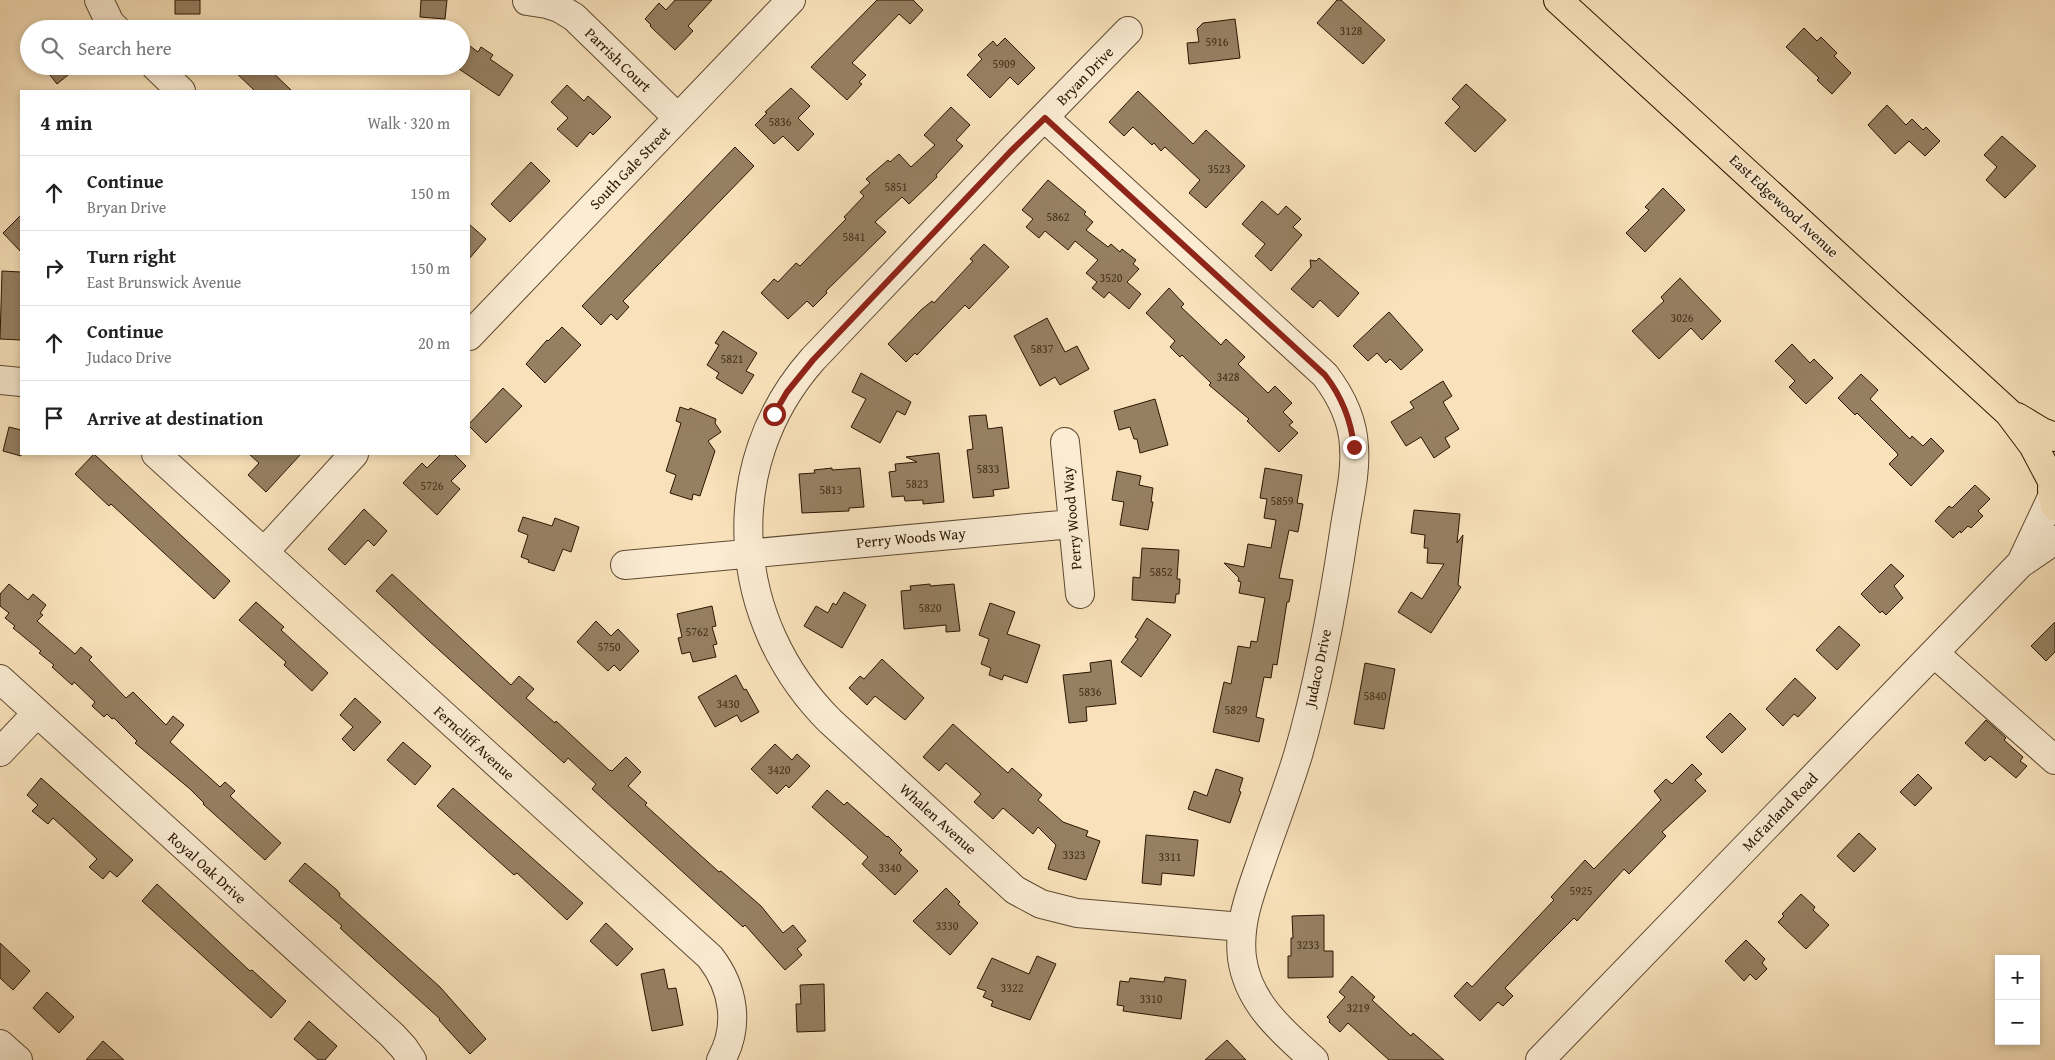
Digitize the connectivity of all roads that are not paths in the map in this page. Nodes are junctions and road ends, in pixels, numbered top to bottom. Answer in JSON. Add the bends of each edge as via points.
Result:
{"nodes":[{"id":1,"x":791,"y":0,"type":"edge"},
{"id":2,"x":1558,"y":0,"type":"edge"},
{"id":3,"x":527,"y":1,"type":"dead end"},
{"id":4,"x":1128,"y":31,"type":"dead end"},
{"id":5,"x":164,"y":75,"type":"edge"},
{"id":6,"x":180,"y":90,"type":"edge"},
{"id":7,"x":678,"y":118,"type":"junction"},
{"id":8,"x":1045,"y":118,"type":"junction"},
{"id":9,"x":470,"y":335,"type":"edge"},
{"id":10,"x":0,"y":380,"type":"edge"},
{"id":11,"x":20,"y":382,"type":"edge"},
{"id":12,"x":2009,"y":412,"type":"junction"},
{"id":13,"x":2055,"y":437,"type":"edge"},
{"id":14,"x":1065,"y":442,"type":"dead end"},
{"id":15,"x":157,"y":455,"type":"edge"},
{"id":16,"x":353,"y":455,"type":"edge"},
{"id":17,"x":2054,"y":489,"type":"edge"},
{"id":18,"x":1072,"y":524,"type":"junction"},
{"id":19,"x":2055,"y":540,"type":"edge"},
{"id":20,"x":264,"y":552,"type":"junction"},
{"id":21,"x":751,"y":553,"type":"junction"},
{"id":22,"x":2020,"y":564,"type":"junction"},
{"id":23,"x":625,"y":565,"type":"dead end"},
{"id":24,"x":1080,"y":594,"type":"dead end"},
{"id":25,"x":1934,"y":653,"type":"junction"},
{"id":26,"x":0,"y":679,"type":"edge"},
{"id":27,"x":37,"y":713,"type":"junction"},
{"id":28,"x":0,"y":752,"type":"edge"},
{"id":29,"x":2055,"y":760,"type":"edge"},
{"id":30,"x":1242,"y":927,"type":"junction"},
{"id":31,"x":0,"y":1044,"type":"edge"},
{"id":32,"x":18,"y":1060,"type":"edge"},
{"id":33,"x":412,"y":1060,"type":"edge"},
{"id":34,"x":720,"y":1060,"type":"edge"},
{"id":35,"x":1314,"y":1060,"type":"edge"},
{"id":36,"x":1540,"y":1060,"type":"edge"}],
"edges":[{"from":1,"to":7,"type":"street","name":"South Gale Street"},
{"from":2,"to":12,"type":"main road","name":"East Edgewood Avenue"},
{"from":3,"to":7,"type":"street","name":"Parrish Court","via":[[559,8],[574,17]]},
{"from":4,"to":8,"type":"street","name":"Bryan Drive"},
{"from":5,"to":6,"type":"street"},
{"from":7,"to":9,"type":"street","name":"South Gale Street"},
{"from":8,"to":21,"type":"street","name":"Bryan Drive","via":[[813,360],[787,392],[764,438],[752,478],[748,520]]},
{"from":8,"to":30,"type":"street","name":"Judaco Drive","via":[[1319,368],[1343,402],[1352,430],[1353,474],[1314,690],[1298,755],[1248,899]]},
{"from":10,"to":11,"type":"street"},
{"from":12,"to":13,"type":"main road","name":"East Edgewood Avenue"},
{"from":12,"to":17,"type":"main road","name":"East Edgewood Avenue","via":[[2033,445]]},
{"from":14,"to":18,"type":"street","name":"Perry Wood Way"},
{"from":15,"to":20,"type":"street","name":"Ferncliff Avenue"},
{"from":16,"to":20,"type":"street"},
{"from":17,"to":22,"type":"street","name":"McFarland Road"},
{"from":18,"to":21,"type":"street","name":"Perry Woods Way"},
{"from":18,"to":24,"type":"street","name":"Perry Wood Way"},
{"from":19,"to":22,"type":"street","name":"McFarland Road"},
{"from":20,"to":34,"type":"street","name":"Ferncliff Avenue","via":[[710,958],[725,979],[733,1012],[730,1038]]},
{"from":21,"to":23,"type":"street","name":"Perry Woods Way"},
{"from":21,"to":30,"type":"street","name":"Whalen Avenue","via":[[755,588],[768,629],[782,660],[806,696],[1015,890],[1041,904],[1077,913]]},
{"from":22,"to":25,"type":"street","name":"McFarland Road"},
{"from":25,"to":29,"type":"street"},
{"from":25,"to":36,"type":"street","name":"McFarland Road"},
{"from":26,"to":27,"type":"street","name":"Royal Oak Drive"},
{"from":27,"to":28,"type":"street"},
{"from":27,"to":33,"type":"street","name":"Royal Oak Drive","via":[[392,1035]]},
{"from":30,"to":35,"type":"street","name":"Judaco Drive","via":[[1242,957],[1255,998],[1270,1019]]},
{"from":31,"to":32,"type":"street"}]}
